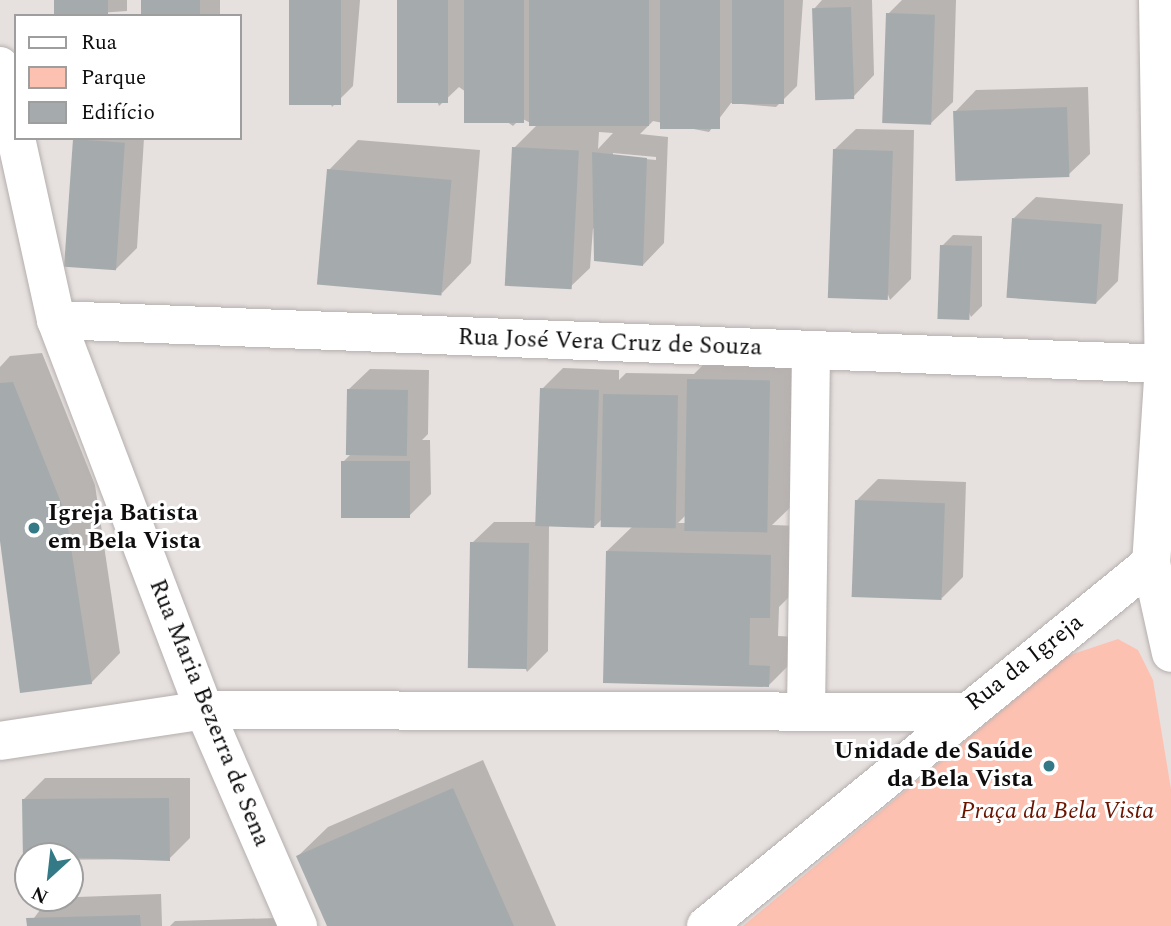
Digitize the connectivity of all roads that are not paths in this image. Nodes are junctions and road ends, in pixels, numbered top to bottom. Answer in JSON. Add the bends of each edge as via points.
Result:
{"nodes":[{"id":1,"x":1158,"y":0,"type":"edge"},
{"id":2,"x":1164,"y":64,"type":"edge"},
{"id":3,"x":0,"y":66,"type":"edge"},
{"id":4,"x":14,"y":129,"type":"edge"},
{"id":5,"x":16,"y":140,"type":"edge"},
{"id":6,"x":56,"y":320,"type":"junction"},
{"id":7,"x":811,"y":351,"type":"junction"},
{"id":8,"x":1164,"y":364,"type":"junction"},
{"id":9,"x":1166,"y":462,"type":"edge"},
{"id":10,"x":1151,"y":564,"type":"junction"},
{"id":11,"x":1171,"y":653,"type":"edge"},
{"id":12,"x":204,"y":710,"type":"junction"},
{"id":13,"x":806,"y":711,"type":"junction"},
{"id":14,"x":962,"y":712,"type":"junction"},
{"id":15,"x":0,"y":741,"type":"edge"},
{"id":16,"x":298,"y":926,"type":"edge"},
{"id":17,"x":706,"y":926,"type":"edge"}],
"edges":[{"from":1,"to":2,"type":"street"},
{"from":2,"to":8,"type":"street"},
{"from":3,"to":4,"type":"street","name":"Rua Maria Bezerra de Sena"},
{"from":5,"to":6,"type":"street","name":"Rua Maria Bezerra de Sena"},
{"from":6,"to":7,"type":"street","name":"Rua José Vera Cruz de Souza"},
{"from":6,"to":12,"type":"street","name":"Rua Maria Bezerra de Sena"},
{"from":7,"to":8,"type":"street","name":"Rua José Vera Cruz de Souza"},
{"from":7,"to":13,"type":"street"},
{"from":8,"to":9,"type":"street"},
{"from":9,"to":10,"type":"street"},
{"from":10,"to":11,"type":"street"},
{"from":10,"to":14,"type":"street","name":"Rua da Igreja"},
{"from":12,"to":13,"type":"street"},
{"from":12,"to":15,"type":"street"},
{"from":12,"to":16,"type":"street","name":"Rua Maria Bezerra de Sena"},
{"from":13,"to":14,"type":"street"},
{"from":14,"to":17,"type":"street","name":"Rua da Igreja"}]}
